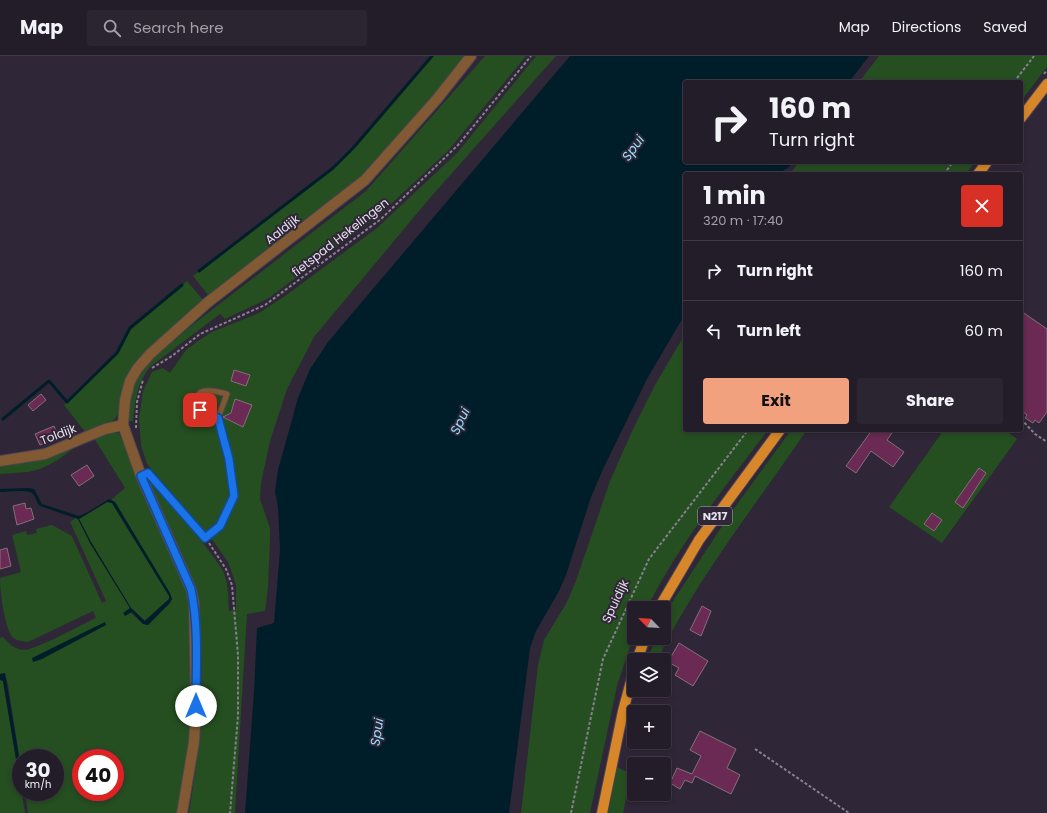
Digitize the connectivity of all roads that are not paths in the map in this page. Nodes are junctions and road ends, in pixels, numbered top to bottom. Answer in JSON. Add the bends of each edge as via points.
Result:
{"nodes":[{"id":1,"x":471,"y":56,"type":"edge"},
{"id":2,"x":1047,"y":84,"type":"edge"},
{"id":3,"x":1023,"y":115,"type":"edge"},
{"id":4,"x":218,"y":418,"type":"junction"},
{"id":5,"x":123,"y":425,"type":"junction"},
{"id":6,"x":779,"y":432,"type":"edge"},
{"id":7,"x":0,"y":462,"type":"edge"},
{"id":8,"x":141,"y":476,"type":"junction"},
{"id":9,"x":663,"y":601,"type":"edge"},
{"id":10,"x":627,"y":695,"type":"edge"},
{"id":11,"x":182,"y":813,"type":"edge"},
{"id":12,"x":602,"y":813,"type":"edge"}],
"edges":[{"from":1,"to":5,"type":"street","name":"Aaldijk","via":[[437,99],[365,180],[207,303],[150,354],[130,381]]},
{"from":2,"to":3,"type":"main road"},
{"from":4,"to":4,"type":"lane","via":[[200,410],[196,403],[201,391],[209,389],[227,394]]},
{"from":4,"to":8,"type":"lane","via":[[229,459],[234,496],[220,526],[205,538],[148,473]]},
{"from":5,"to":7,"type":"street","name":"Toldijk","via":[[105,429],[45,454]]},
{"from":5,"to":8,"type":"street"},
{"from":6,"to":9,"type":"main road","number":"N217","via":[[702,535]]},
{"from":8,"to":11,"type":"street","via":[[194,603],[194,742]]},
{"from":10,"to":12,"type":"main road"}]}
